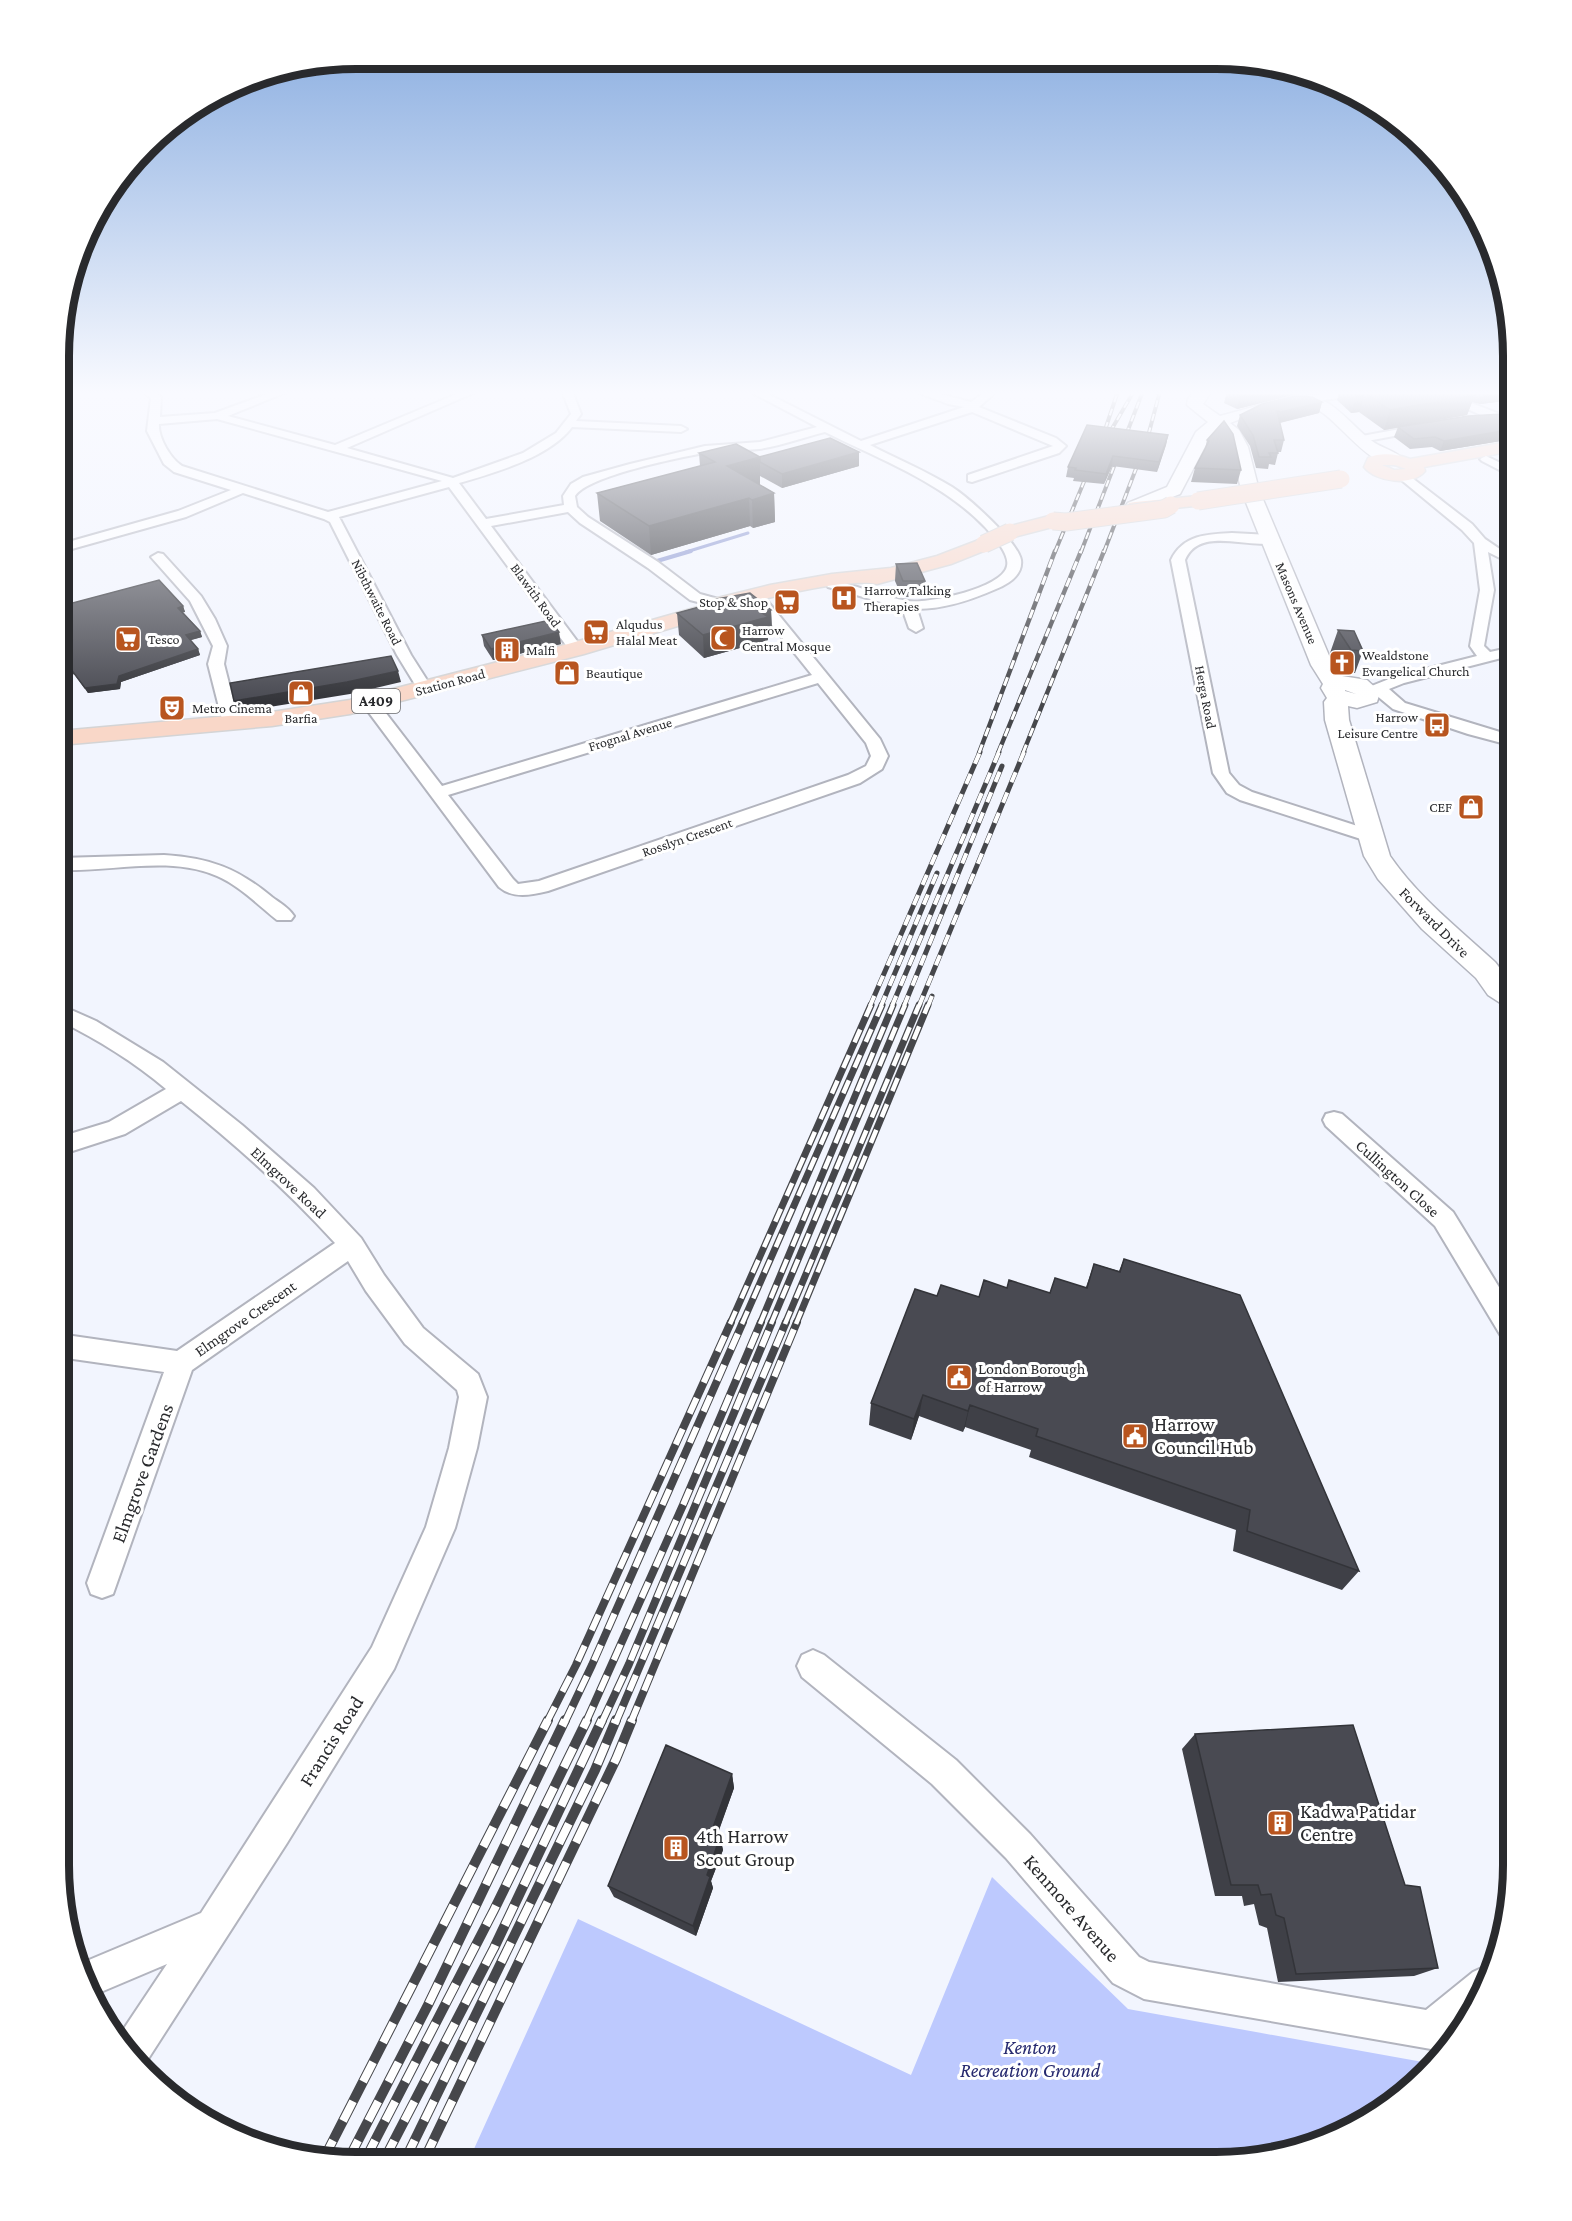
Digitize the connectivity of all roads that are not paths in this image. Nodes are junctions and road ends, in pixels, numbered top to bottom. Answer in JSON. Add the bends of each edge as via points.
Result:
{"nodes":[{"id":1,"x":229,"y":495,"type":"edge"},
{"id":2,"x":261,"y":495,"type":"edge"},
{"id":3,"x":409,"y":495,"type":"edge"},
{"id":4,"x":462,"y":495,"type":"edge"},
{"id":5,"x":569,"y":495,"type":"edge"},
{"id":6,"x":954,"y":495,"type":"edge"},
{"id":7,"x":1240,"y":495,"type":"edge"},
{"id":8,"x":1252,"y":495,"type":"edge"},
{"id":9,"x":1430,"y":495,"type":"edge"},
{"id":10,"x":1172,"y":496,"type":"junction"},
{"id":11,"x":571,"y":508,"type":"junction"},
{"id":12,"x":328,"y":516,"type":"junction"},
{"id":13,"x":1053,"y":521,"type":"junction"},
{"id":14,"x":484,"y":523,"type":"junction"},
{"id":15,"x":69,"y":538,"type":"edge"},
{"id":16,"x":1270,"y":540,"type":"junction"},
{"id":17,"x":1480,"y":543,"type":"junction"},
{"id":18,"x":75,"y":544,"type":"junction"},
{"id":19,"x":69,"y":546,"type":"edge"},
{"id":20,"x":158,"y":557,"type":"dead end"},
{"id":21,"x":1503,"y":557,"type":"edge"},
{"id":22,"x":888,"y":576,"type":"junction"},
{"id":23,"x":823,"y":585,"type":"junction"},
{"id":24,"x":755,"y":595,"type":"junction"},
{"id":25,"x":902,"y":603,"type":"junction"},
{"id":26,"x":705,"y":606,"type":"junction"},
{"id":27,"x":916,"y":628,"type":"dead end"},
{"id":28,"x":576,"y":649,"type":"junction"},
{"id":29,"x":1503,"y":653,"type":"edge"},
{"id":30,"x":1486,"y":657,"type":"junction"},
{"id":31,"x":823,"y":676,"type":"junction"},
{"id":32,"x":424,"y":688,"type":"junction"},
{"id":33,"x":1358,"y":691,"type":"junction"},
{"id":34,"x":369,"y":702,"type":"junction"},
{"id":35,"x":231,"y":723,"type":"junction"},
{"id":36,"x":69,"y":737,"type":"edge"},
{"id":37,"x":1503,"y":738,"type":"edge"},
{"id":38,"x":437,"y":793,"type":"junction"},
{"id":39,"x":1370,"y":836,"type":"junction"},
{"id":40,"x":69,"y":865,"type":"edge"},
{"id":41,"x":284,"y":916,"type":"dead end"},
{"id":42,"x":1503,"y":991,"type":"edge"},
{"id":43,"x":69,"y":1016,"type":"edge"},
{"id":44,"x":181,"y":1090,"type":"junction"},
{"id":45,"x":1334,"y":1120,"type":"dead end"},
{"id":46,"x":69,"y":1143,"type":"edge"},
{"id":47,"x":352,"y":1245,"type":"junction"},
{"id":48,"x":1503,"y":1316,"type":"edge"},
{"id":49,"x":69,"y":1346,"type":"edge"},
{"id":50,"x":181,"y":1363,"type":"junction"},
{"id":51,"x":473,"y":1397,"type":"joint"},
{"id":52,"x":102,"y":1583,"type":"dead end"},
{"id":53,"x":813,"y":1666,"type":"dead end"},
{"id":54,"x":212,"y":1926,"type":"junction"},
{"id":55,"x":92,"y":1977,"type":"edge"},
{"id":56,"x":1470,"y":1998,"type":"edge"},
{"id":57,"x":134,"y":2046,"type":"edge"}],
"edges":[{"from":1,"to":18,"type":"street","via":[[182,514]]},
{"from":2,"to":12,"type":"street"},
{"from":3,"to":12,"type":"street"},
{"from":4,"to":14,"type":"street","name":"Blawith Road"},
{"from":5,"to":11,"type":"street"},
{"from":6,"to":25,"type":"street","via":[[990,525],[1014,557],[1014,567],[1009,576],[987,589],[946,603]]},
{"from":7,"to":10,"type":"main road","number":"A409","bridge":true,"via":[[1198,501]]},
{"from":8,"to":16,"type":"street","name":"Masons Avenue"},
{"from":9,"to":17,"type":"street"},
{"from":10,"to":13,"type":"main road","number":"A409","bridge":true,"via":[[1134,507],[1060,516]]},
{"from":10,"to":13,"type":"main road","number":"A409","bridge":true,"via":[[1164,509]]},
{"from":11,"to":14,"type":"street"},
{"from":11,"to":26,"type":"street"},
{"from":12,"to":32,"type":"street","name":"Nibthwaite Road","via":[[340,528]]},
{"from":13,"to":22,"type":"main road","number":"A409","bridge":true,"via":[[1010,532],[944,560]]},
{"from":14,"to":28,"type":"street","name":"Blawith Road"},
{"from":15,"to":18,"type":"street"},
{"from":16,"to":33,"type":"street","name":"Masons Avenue","via":[[1322,665],[1331,680]]},
{"from":16,"to":39,"type":"street","name":"Herga Road","via":[[1208,539],[1184,547],[1179,553],[1221,773],[1233,789],[1246,796]]},
{"from":17,"to":21,"type":"street"},
{"from":17,"to":30,"type":"street","via":[[1487,590],[1477,646]]},
{"from":18,"to":19,"type":"street"},
{"from":20,"to":35,"type":"street","via":[[196,599],[220,646],[216,664]]},
{"from":22,"to":23,"type":"main road","name":"Station Road","number":"A409"},
{"from":22,"to":25,"type":"street","via":[[880,583],[882,591]]},
{"from":23,"to":24,"type":"main road","name":"Station Road","number":"A409"},
{"from":23,"to":25,"type":"street"},
{"from":24,"to":26,"type":"main road","name":"Station Road","number":"A409"},
{"from":24,"to":31,"type":"street","name":"Rosslyn Crescent"},
{"from":25,"to":27,"type":"street"},
{"from":26,"to":28,"type":"main road","name":"Station Road","number":"A409"},
{"from":28,"to":32,"type":"main road","name":"Station Road","number":"A409"},
{"from":29,"to":30,"type":"street"},
{"from":30,"to":33,"type":"street"},
{"from":31,"to":38,"type":"street","name":"Frognal Avenue"},
{"from":31,"to":38,"type":"street","name":"Rosslyn Crescent","via":[[879,751],[880,759],[873,770],[542,887],[514,890],[506,883]]},
{"from":32,"to":34,"type":"main road","name":"Station Road","number":"A409"},
{"from":33,"to":37,"type":"street"},
{"from":33,"to":39,"type":"street","via":[[1336,702],[1337,720]]},
{"from":34,"to":35,"type":"main road","name":"Station Road","number":"A409"},
{"from":34,"to":38,"type":"street","name":"Rosslyn Crescent"},
{"from":35,"to":36,"type":"main road","name":"Station Road","number":"A409"},
{"from":39,"to":42,"type":"street","name":"Forward Drive","via":[[1392,879]]},
{"from":40,"to":41,"type":"street","via":[[169,861],[202,864],[226,873]]},
{"from":43,"to":44,"type":"street","name":"Elmgrove Road","via":[[146,1062]]},
{"from":44,"to":46,"type":"street","via":[[117,1128]]},
{"from":44,"to":47,"type":"street","name":"Elmgrove Road","via":[[306,1195]]},
{"from":45,"to":48,"type":"street","name":"Cullington Close","via":[[1444,1219]]},
{"from":47,"to":50,"type":"street","name":"Elmgrove Crescent"},
{"from":47,"to":51,"type":"street","name":"Elmgrove Road","via":[[414,1336],[468,1383]]},
{"from":49,"to":50,"type":"street","name":"Elmgrove Crescent"},
{"from":50,"to":52,"type":"street","name":"Elmgrove Gardens"},
{"from":51,"to":54,"type":"street","name":"Francis Road","via":[[440,1528],[382,1658]]},
{"from":53,"to":56,"type":"street","name":"Kenmore Avenue","via":[[944,1772],[1018,1846],[1126,1970],[1144,1980],[1431,2030]]},
{"from":54,"to":55,"type":"street"},
{"from":54,"to":57,"type":"street","name":"Francis Road"}]}
